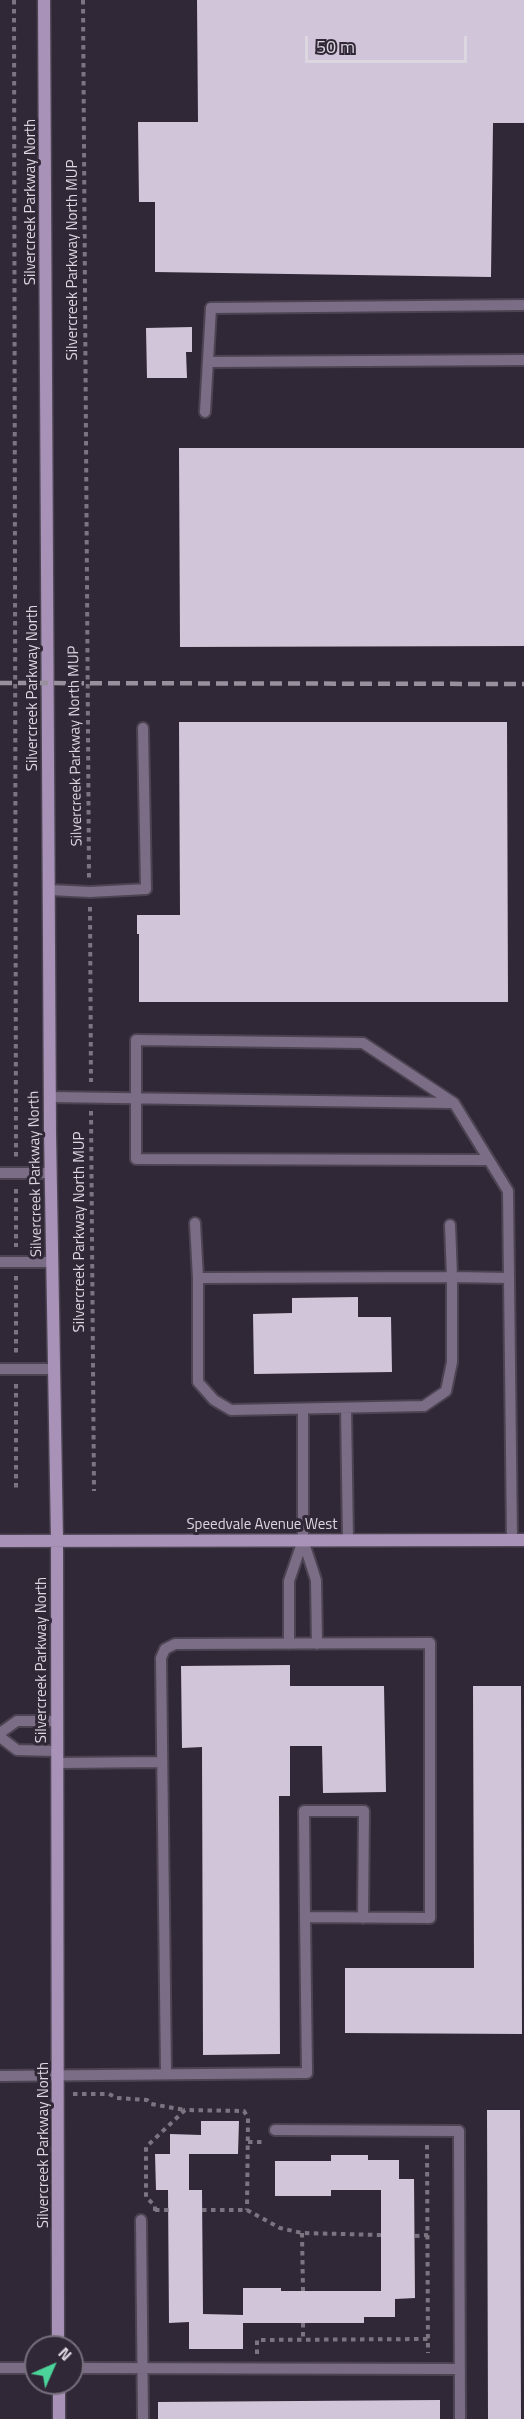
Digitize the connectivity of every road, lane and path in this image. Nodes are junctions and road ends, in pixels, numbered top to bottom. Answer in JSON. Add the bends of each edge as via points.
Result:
{"nodes":[{"id":1,"x":14,"y":0,"type":"edge"},
{"id":2,"x":45,"y":0,"type":"edge"},
{"id":3,"x":83,"y":0,"type":"edge"},
{"id":4,"x":524,"y":305,"type":"edge"},
{"id":5,"x":524,"y":360,"type":"edge"},
{"id":6,"x":208,"y":362,"type":"junction"},
{"id":7,"x":205,"y":412,"type":"dead end"},
{"id":8,"x":143,"y":728,"type":"dead end"},
{"id":9,"x":50,"y":890,"type":"junction"},
{"id":10,"x":90,"y":892,"type":"junction"},
{"id":11,"x":50,"y":1097,"type":"junction"},
{"id":12,"x":91,"y":1098,"type":"junction"},
{"id":13,"x":135,"y":1098,"type":"junction"},
{"id":14,"x":454,"y":1103,"type":"junction"},
{"id":15,"x":489,"y":1160,"type":"junction"},
{"id":16,"x":0,"y":1173,"type":"edge"},
{"id":17,"x":16,"y":1173,"type":"junction"},
{"id":18,"x":51,"y":1173,"type":"junction"},
{"id":19,"x":195,"y":1223,"type":"dead end"},
{"id":20,"x":450,"y":1225,"type":"dead end"},
{"id":21,"x":0,"y":1262,"type":"edge"},
{"id":22,"x":16,"y":1262,"type":"junction"},
{"id":23,"x":52,"y":1262,"type":"junction"},
{"id":24,"x":452,"y":1277,"type":"junction"},
{"id":25,"x":198,"y":1278,"type":"junction"},
{"id":26,"x":509,"y":1278,"type":"junction"},
{"id":27,"x":16,"y":1368,"type":"junction"},
{"id":28,"x":0,"y":1369,"type":"edge"},
{"id":29,"x":54,"y":1369,"type":"junction"},
{"id":30,"x":346,"y":1408,"type":"junction"},
{"id":31,"x":303,"y":1409,"type":"junction"},
{"id":32,"x":16,"y":1491,"type":"dead end"},
{"id":33,"x":93,"y":1491,"type":"dead end"},
{"id":34,"x":57,"y":1540,"type":"junction"},
{"id":35,"x":303,"y":1540,"type":"junction"},
{"id":36,"x":348,"y":1540,"type":"junction"},
{"id":37,"x":518,"y":1540,"type":"edge"},
{"id":38,"x":0,"y":1541,"type":"edge"},
{"id":39,"x":289,"y":1644,"type":"junction"},
{"id":40,"x":317,"y":1644,"type":"junction"},
{"id":41,"x":57,"y":1721,"type":"junction"},
{"id":42,"x":0,"y":1735,"type":"edge"},
{"id":43,"x":57,"y":1757,"type":"junction"},
{"id":44,"x":162,"y":1762,"type":"junction"},
{"id":45,"x":305,"y":1917,"type":"junction"},
{"id":46,"x":363,"y":1918,"type":"junction"},
{"id":47,"x":166,"y":2073,"type":"junction"},
{"id":48,"x":59,"y":2075,"type":"junction"},
{"id":49,"x":0,"y":2076,"type":"edge"},
{"id":50,"x":59,"y":2094,"type":"junction"},
{"id":51,"x":185,"y":2110,"type":"junction"},
{"id":52,"x":275,"y":2130,"type":"dead end"},
{"id":53,"x":427,"y":2130,"type":"junction"},
{"id":54,"x":169,"y":2210,"type":"dead end"},
{"id":55,"x":202,"y":2210,"type":"dead end"},
{"id":56,"x":247,"y":2210,"type":"junction"},
{"id":57,"x":141,"y":2220,"type":"dead end"},
{"id":58,"x":302,"y":2233,"type":"junction"},
{"id":59,"x":381,"y":2235,"type":"dead end"},
{"id":60,"x":428,"y":2235,"type":"junction"},
{"id":61,"x":415,"y":2236,"type":"dead end"},
{"id":62,"x":303,"y":2290,"type":"dead end"},
{"id":63,"x":303,"y":2323,"type":"dead end"},
{"id":64,"x":58,"y":2335,"type":"edge"},
{"id":65,"x":428,"y":2339,"type":"junction"},
{"id":66,"x":303,"y":2340,"type":"junction"},
{"id":67,"x":0,"y":2368,"type":"edge"},
{"id":68,"x":24,"y":2368,"type":"edge"},
{"id":69,"x":84,"y":2368,"type":"edge"},
{"id":70,"x":142,"y":2369,"type":"junction"},
{"id":71,"x":257,"y":2369,"type":"junction"},
{"id":72,"x":428,"y":2369,"type":"junction"},
{"id":73,"x":460,"y":2369,"type":"junction"},
{"id":74,"x":58,"y":2395,"type":"edge"},
{"id":75,"x":59,"y":2419,"type":"edge"},
{"id":76,"x":142,"y":2419,"type":"edge"},
{"id":77,"x":460,"y":2419,"type":"edge"}],
"edges":[{"from":1,"to":17,"type":"path"},
{"from":2,"to":9,"type":"main road","name":"Silvercreek Parkway North"},
{"from":3,"to":10,"type":"path","name":"Silvercreek Parkway North MUP"},
{"from":4,"to":6,"type":"lane","via":[[211,308]]},
{"from":5,"to":6,"type":"lane"},
{"from":6,"to":7,"type":"lane"},
{"from":8,"to":10,"type":"lane","via":[[146,889]]},
{"from":9,"to":10,"type":"lane"},
{"from":9,"to":11,"type":"main road","name":"Silvercreek Parkway North"},
{"from":10,"to":12,"type":"path","name":"Silvercreek Parkway North MUP"},
{"from":11,"to":12,"type":"lane"},
{"from":11,"to":18,"type":"main road","name":"Silvercreek Parkway North"},
{"from":12,"to":13,"type":"lane"},
{"from":12,"to":33,"type":"path","name":"Silvercreek Parkway North MUP"},
{"from":13,"to":14,"type":"lane"},
{"from":13,"to":14,"type":"lane","via":[[136,1040],[363,1043]]},
{"from":13,"to":15,"type":"lane","via":[[136,1159]]},
{"from":14,"to":15,"type":"lane"},
{"from":15,"to":26,"type":"lane","via":[[508,1191]]},
{"from":16,"to":17,"type":"lane"},
{"from":17,"to":18,"type":"lane"},
{"from":17,"to":22,"type":"path"},
{"from":18,"to":23,"type":"main road","name":"Silvercreek Parkway North"},
{"from":19,"to":25,"type":"lane"},
{"from":20,"to":24,"type":"lane"},
{"from":21,"to":22,"type":"lane"},
{"from":22,"to":23,"type":"lane"},
{"from":22,"to":27,"type":"path"},
{"from":23,"to":29,"type":"main road","name":"Silvercreek Parkway North"},
{"from":24,"to":25,"type":"lane"},
{"from":24,"to":26,"type":"lane"},
{"from":24,"to":30,"type":"lane","via":[[452,1362],[446,1391],[424,1406]]},
{"from":25,"to":31,"type":"lane","via":[[198,1382],[214,1400],[231,1410]]},
{"from":26,"to":37,"type":"lane"},
{"from":27,"to":28,"type":"lane"},
{"from":27,"to":29,"type":"lane"},
{"from":27,"to":32,"type":"path"},
{"from":29,"to":34,"type":"main road","name":"Silvercreek Parkway North"},
{"from":30,"to":31,"type":"lane"},
{"from":30,"to":36,"type":"lane"},
{"from":31,"to":35,"type":"lane"},
{"from":34,"to":35,"type":"main road","name":"Speedvale Avenue West"},
{"from":34,"to":38,"type":"main road","name":"Speedvale Avenue West"},
{"from":34,"to":41,"type":"main road","name":"Silvercreek Parkway North"},
{"from":35,"to":36,"type":"main road","name":"Speedvale Avenue West"},
{"from":35,"to":39,"type":"lane","via":[[289,1581]]},
{"from":35,"to":40,"type":"lane","via":[[316,1580]]},
{"from":36,"to":37,"type":"main road","name":"Speedvale Avenue West"},
{"from":39,"to":40,"type":"lane"},
{"from":39,"to":44,"type":"lane","via":[[175,1644],[165,1649],[161,1658]]},
{"from":40,"to":46,"type":"lane","via":[[430,1643],[430,1918]]},
{"from":41,"to":42,"type":"lane","via":[[17,1721]]},
{"from":41,"to":43,"type":"main road","name":"Silvercreek Parkway North"},
{"from":42,"to":43,"type":"lane","via":[[17,1750]]},
{"from":43,"to":44,"type":"lane"},
{"from":43,"to":48,"type":"main road","name":"Silvercreek Parkway North"},
{"from":44,"to":47,"type":"lane"},
{"from":45,"to":46,"type":"lane"},
{"from":45,"to":46,"type":"lane","via":[[304,1811],[364,1811]]},
{"from":45,"to":47,"type":"lane","via":[[307,2073]]},
{"from":47,"to":48,"type":"lane"},
{"from":48,"to":49,"type":"lane"},
{"from":48,"to":50,"type":"main road","name":"Silvercreek Parkway North"},
{"from":50,"to":51,"type":"path","via":[[109,2094]]},
{"from":50,"to":64,"type":"main road","name":"Silvercreek Parkway North"},
{"from":51,"to":54,"type":"path","via":[[146,2146],[146,2197],[155,2206],[155,2212]]},
{"from":51,"to":56,"type":"path","via":[[244,2111],[248,2118]]},
{"from":52,"to":53,"type":"lane"},
{"from":53,"to":60,"type":"path"},
{"from":53,"to":73,"type":"lane","via":[[459,2131]]},
{"from":55,"to":56,"type":"path"},
{"from":56,"to":58,"type":"path","via":[[280,2228]]},
{"from":57,"to":70,"type":"lane"},
{"from":58,"to":59,"type":"path"},
{"from":58,"to":62,"type":"path"},
{"from":60,"to":61,"type":"path"},
{"from":60,"to":65,"type":"path"},
{"from":63,"to":66,"type":"path"},
{"from":65,"to":66,"type":"path"},
{"from":65,"to":72,"type":"path"},
{"from":66,"to":71,"type":"path","via":[[257,2340]]},
{"from":67,"to":68,"type":"lane"},
{"from":69,"to":70,"type":"lane"},
{"from":70,"to":71,"type":"lane"},
{"from":70,"to":76,"type":"lane"},
{"from":71,"to":72,"type":"lane"},
{"from":72,"to":73,"type":"lane"},
{"from":73,"to":77,"type":"lane"},
{"from":74,"to":75,"type":"main road"}]}
